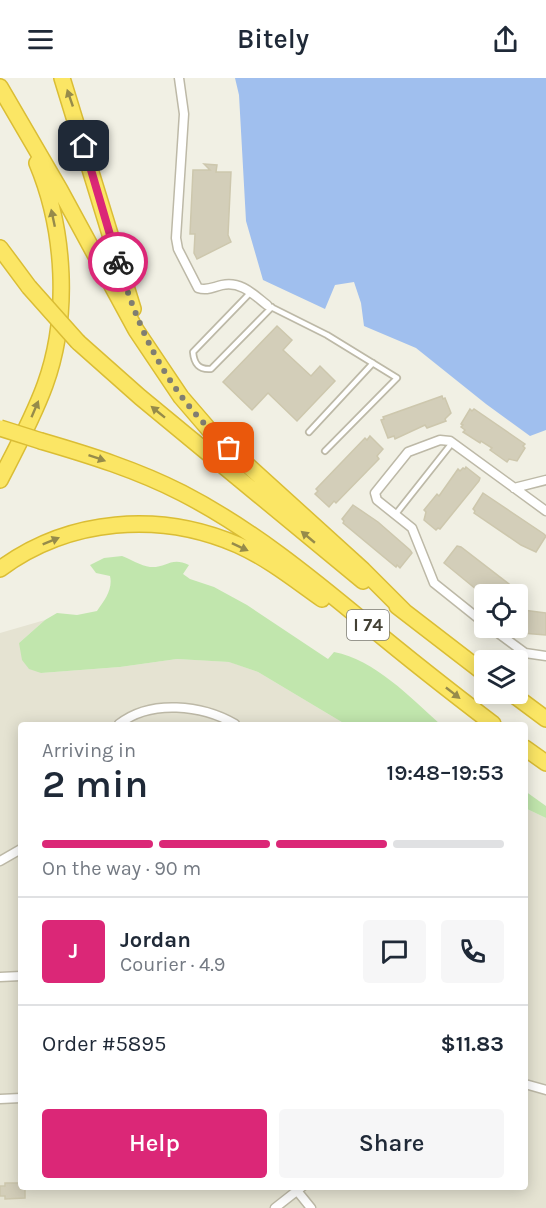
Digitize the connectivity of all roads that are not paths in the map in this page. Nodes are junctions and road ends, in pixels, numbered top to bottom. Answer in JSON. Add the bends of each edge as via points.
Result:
{"nodes":[{"id":1,"x":62,"y":78,"type":"edge"},
{"id":2,"x":179,"y":78,"type":"edge"},
{"id":3,"x":0,"y":87,"type":"edge"},
{"id":4,"x":14,"y":111,"type":"junction"},
{"id":5,"x":0,"y":248,"type":"edge"},
{"id":6,"x":251,"y":292,"type":"junction"},
{"id":7,"x":269,"y":306,"type":"junction"},
{"id":8,"x":373,"y":363,"type":"junction"},
{"id":9,"x":163,"y":372,"type":"junction"},
{"id":10,"x":0,"y":428,"type":"edge"},
{"id":11,"x":309,"y":432,"type":"dead end"},
{"id":12,"x":452,"y":443,"type":"junction"},
{"id":13,"x":325,"y":451,"type":"dead end"},
{"id":14,"x":0,"y":480,"type":"edge"},
{"id":15,"x":546,"y":480,"type":"edge"},
{"id":16,"x":514,"y":489,"type":"junction"},
{"id":17,"x":546,"y":511,"type":"edge"},
{"id":18,"x":395,"y":515,"type":"junction"},
{"id":19,"x":0,"y":569,"type":"edge"},
{"id":20,"x":404,"y":611,"type":"junction"},
{"id":21,"x":474,"y":615,"type":"edge"},
{"id":22,"x":505,"y":638,"type":"edge"},
{"id":23,"x":546,"y":656,"type":"edge"},
{"id":24,"x":474,"y":665,"type":"edge"},
{"id":25,"x":420,"y":668,"type":"junction"},
{"id":26,"x":525,"y":704,"type":"edge"},
{"id":27,"x":546,"y":719,"type":"edge"},
{"id":28,"x":122,"y":722,"type":"edge"},
{"id":29,"x":230,"y":722,"type":"edge"},
{"id":30,"x":490,"y":722,"type":"edge"},
{"id":31,"x":528,"y":750,"type":"edge"},
{"id":32,"x":546,"y":763,"type":"edge"},
{"id":33,"x":18,"y":851,"type":"edge"},
{"id":34,"x":0,"y":861,"type":"edge"},
{"id":35,"x":18,"y":976,"type":"edge"},
{"id":36,"x":0,"y":977,"type":"edge"},
{"id":37,"x":528,"y":1085,"type":"edge"},
{"id":38,"x":546,"y":1090,"type":"edge"},
{"id":39,"x":18,"y":1098,"type":"edge"},
{"id":40,"x":0,"y":1099,"type":"edge"},
{"id":41,"x":296,"y":1190,"type":"edge"},
{"id":42,"x":299,"y":1190,"type":"edge"},
{"id":43,"x":275,"y":1208,"type":"edge"},
{"id":44,"x":311,"y":1208,"type":"edge"}],
"edges":[{"from":9,"to":1,"type":"highway","one_way":true,"via":[[129,297]]},
{"from":2,"to":6,"type":"street","via":[[184,114],[178,249],[198,288],[236,285]]},
{"from":3,"to":4,"type":"highway"},
{"from":4,"to":9,"type":"highway"},
{"from":14,"to":4,"type":"highway","one_way":true,"via":[[46,384],[59,317],[58,246],[47,195]]},
{"from":20,"to":5,"type":"highway","number":"I 74","one_way":true,"bridge":true,"via":[[357,577],[140,398],[78,342]]},
{"from":6,"to":7,"type":"street"},
{"from":6,"to":7,"type":"lane","via":[[193,352],[198,367],[210,369]]},
{"from":7,"to":8,"type":"lane"},
{"from":8,"to":11,"type":"lane"},
{"from":8,"to":13,"type":"lane","via":[[397,378]]},
{"from":9,"to":20,"type":"highway","via":[[212,433]]},
{"from":10,"to":25,"type":"highway","number":"I 74","one_way":true,"bridge":true,"via":[[137,472],[222,515],[300,569]]},
{"from":12,"to":16,"type":"street"},
{"from":12,"to":18,"type":"lane"},
{"from":12,"to":18,"type":"street","via":[[440,441],[408,452],[375,493],[377,500]]},
{"from":15,"to":16,"type":"street"},
{"from":16,"to":17,"type":"street"},
{"from":18,"to":21,"type":"street","via":[[415,532],[434,583]]},
{"from":19,"to":25,"type":"highway","one_way":true,"via":[[36,548],[96,527],[144,523],[189,530],[238,545],[258,556]]},
{"from":20,"to":24,"type":"highway","number":"I 74"},
{"from":22,"to":23,"type":"street","via":[[525,653]]},
{"from":25,"to":30,"type":"highway","number":"I 74","one_way":true},
{"from":26,"to":27,"type":"highway"},
{"from":28,"to":29,"type":"street","via":[[135,714],[172,708],[196,709]]},
{"from":31,"to":32,"type":"highway"},
{"from":33,"to":34,"type":"street"},
{"from":35,"to":36,"type":"street"},
{"from":37,"to":38,"type":"street"},
{"from":39,"to":40,"type":"street"},
{"from":41,"to":43,"type":"street"},
{"from":42,"to":44,"type":"street"}]}
